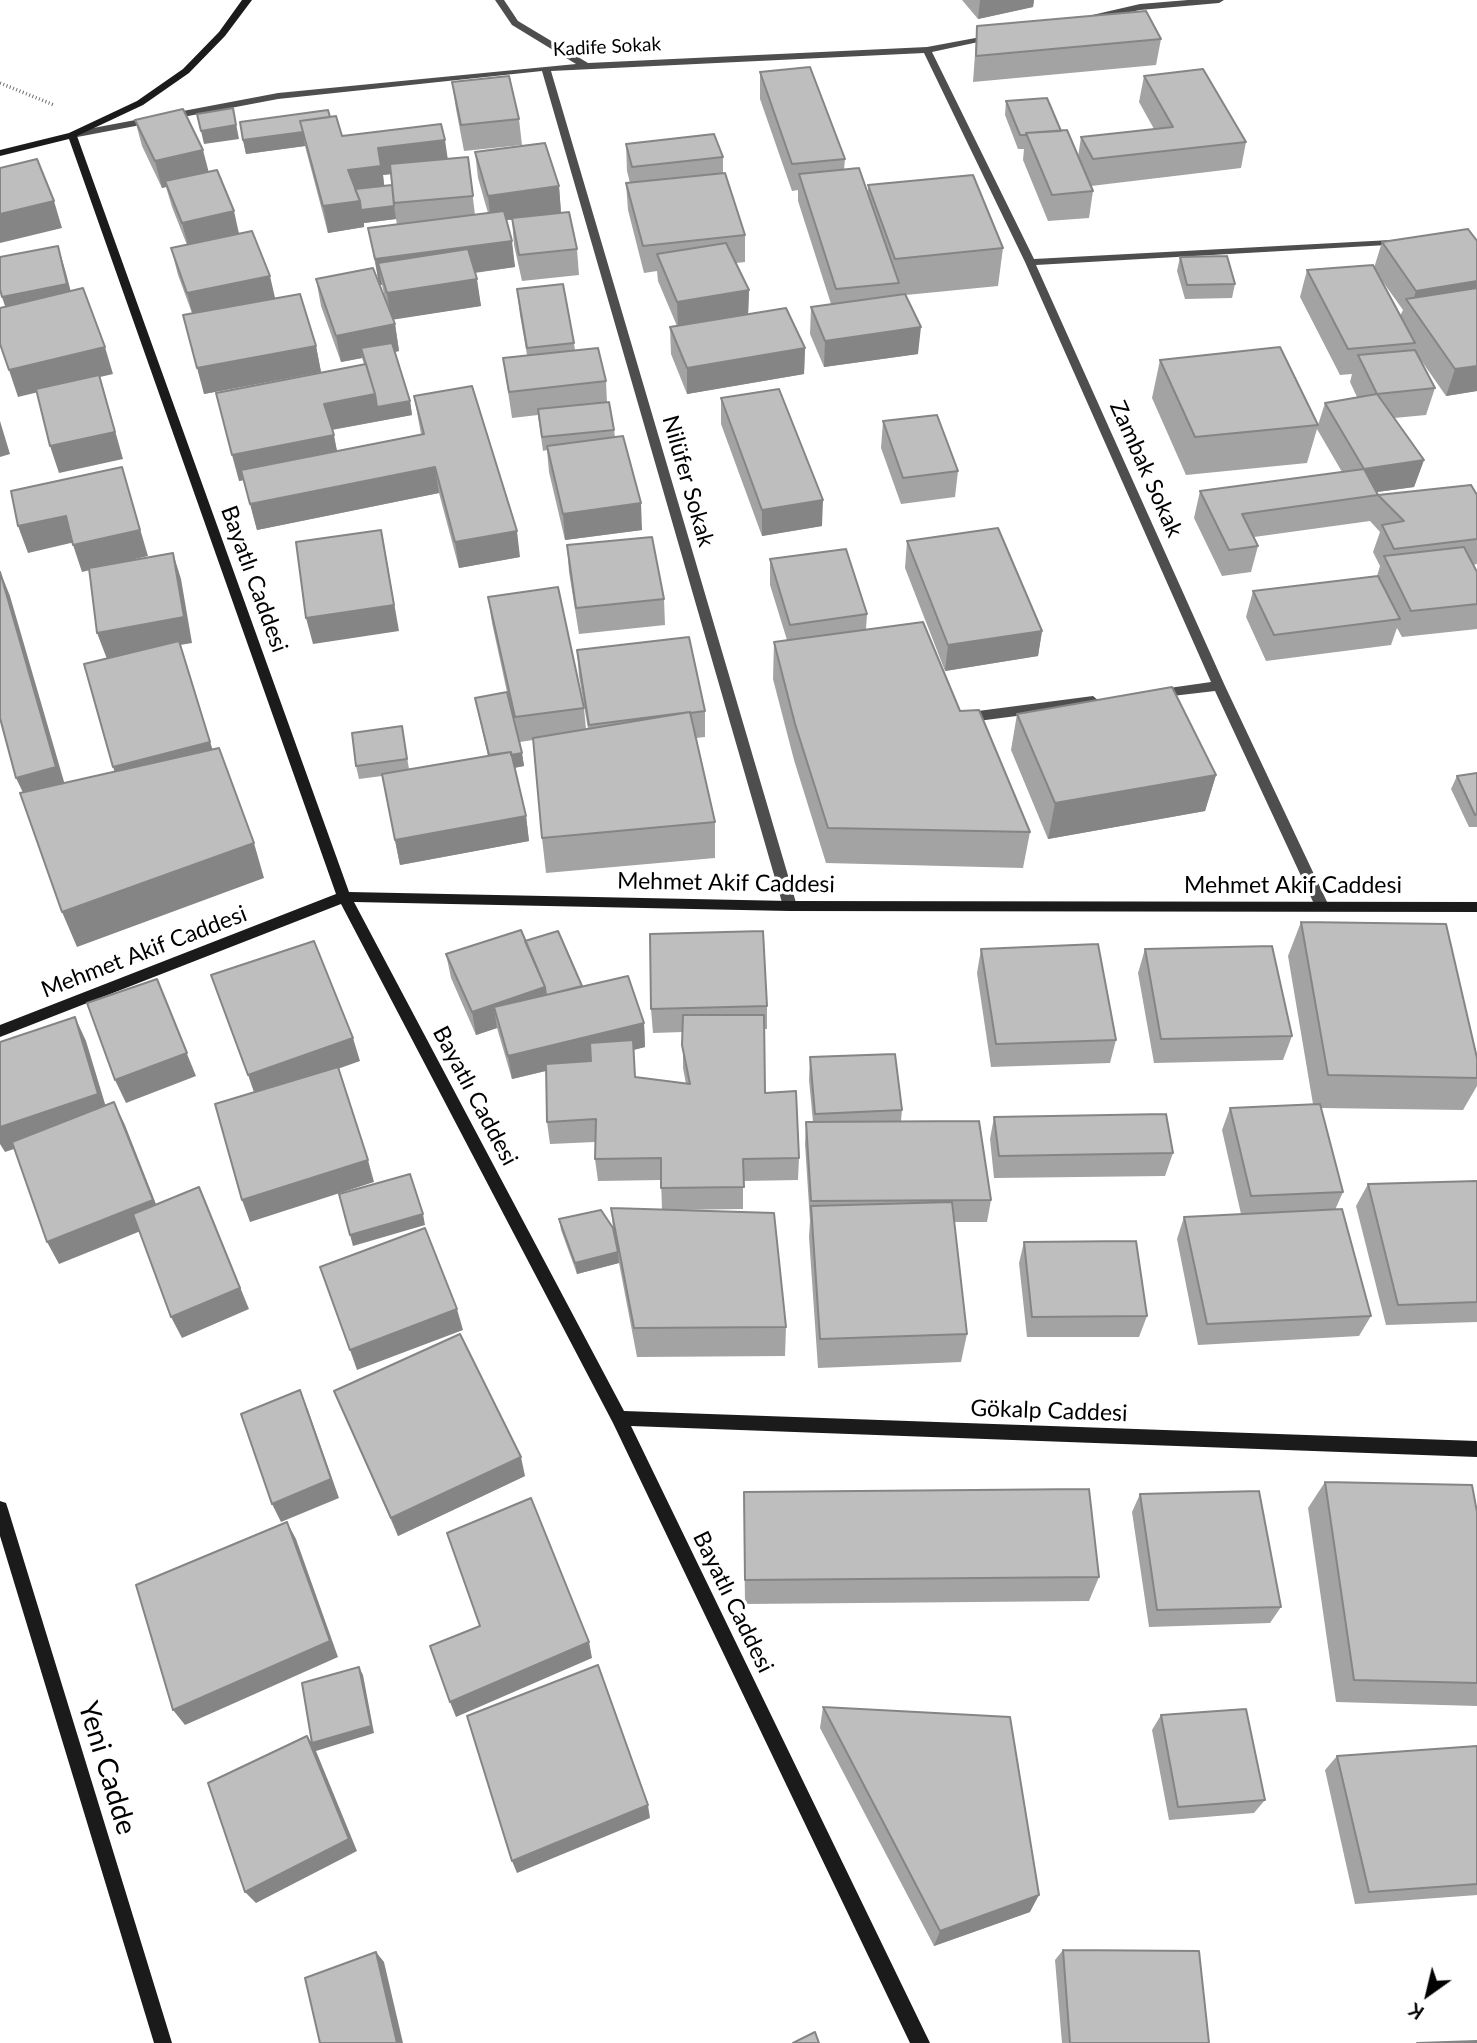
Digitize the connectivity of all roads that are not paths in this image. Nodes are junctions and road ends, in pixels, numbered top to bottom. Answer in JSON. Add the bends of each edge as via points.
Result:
{"nodes":[{"id":1,"x":247,"y":0,"type":"edge"},
{"id":2,"x":499,"y":0,"type":"edge"},
{"id":3,"x":1219,"y":0,"type":"edge"},
{"id":4,"x":1073,"y":20,"type":"edge"},
{"id":5,"x":1007,"y":34,"type":"edge"},
{"id":6,"x":927,"y":50,"type":"junction"},
{"id":7,"x":586,"y":66,"type":"junction"},
{"id":8,"x":546,"y":68,"type":"junction"},
{"id":9,"x":72,"y":135,"type":"junction"},
{"id":10,"x":0,"y":153,"type":"edge"},
{"id":11,"x":1387,"y":242,"type":"edge"},
{"id":12,"x":1030,"y":262,"type":"junction"},
{"id":13,"x":1219,"y":686,"type":"junction"},
{"id":14,"x":1139,"y":696,"type":"edge"},
{"id":15,"x":1112,"y":699,"type":"edge"},
{"id":16,"x":978,"y":716,"type":"edge"},
{"id":17,"x":344,"y":897,"type":"junction"},
{"id":18,"x":790,"y":906,"type":"junction"},
{"id":19,"x":1322,"y":906,"type":"junction"},
{"id":20,"x":1477,"y":907,"type":"edge"},
{"id":21,"x":0,"y":1031,"type":"edge"},
{"id":22,"x":619,"y":1418,"type":"junction"},
{"id":23,"x":1477,"y":1449,"type":"edge"},
{"id":24,"x":0,"y":1509,"type":"edge"},
{"id":25,"x":163,"y":2043,"type":"edge"},
{"id":26,"x":919,"y":2043,"type":"edge"}],
"edges":[{"from":1,"to":9,"type":"street","via":[[186,71],[140,103]]},
{"from":2,"to":7,"type":"street","via":[[515,23]]},
{"from":3,"to":4,"type":"street","via":[[1140,7]]},
{"from":5,"to":6,"type":"street","name":"Kadife Sokak"},
{"from":6,"to":7,"type":"street","name":"Kadife Sokak"},
{"from":6,"to":12,"type":"street","name":"Zambak Sokak"},
{"from":7,"to":8,"type":"street","name":"Kadife Sokak"},
{"from":8,"to":9,"type":"street","name":"Kadife Sokak","via":[[278,96]]},
{"from":8,"to":18,"type":"street","name":"Nilüfer Sokak"},
{"from":9,"to":10,"type":"street","name":"Kadife Sokak"},
{"from":9,"to":17,"type":"street","name":"Bayatlı Caddesi"},
{"from":11,"to":12,"type":"street"},
{"from":12,"to":13,"type":"street","name":"Zambak Sokak"},
{"from":13,"to":14,"type":"street"},
{"from":13,"to":19,"type":"street","name":"Zambak Sokak"},
{"from":15,"to":16,"type":"street"},
{"from":17,"to":18,"type":"street","name":"Mehmet Akif Caddesi"},
{"from":17,"to":21,"type":"street","name":"Mehmet Akif Caddesi"},
{"from":17,"to":22,"type":"street","name":"Bayatlı Caddesi"},
{"from":18,"to":19,"type":"street","name":"Mehmet Akif Caddesi"},
{"from":19,"to":20,"type":"street","name":"Mehmet Akif Caddesi"},
{"from":22,"to":23,"type":"street","name":"Gökalp Caddesi"},
{"from":22,"to":26,"type":"street","name":"Bayatlı Caddesi"},
{"from":24,"to":25,"type":"street","name":"Yeni Cadde"}]}
